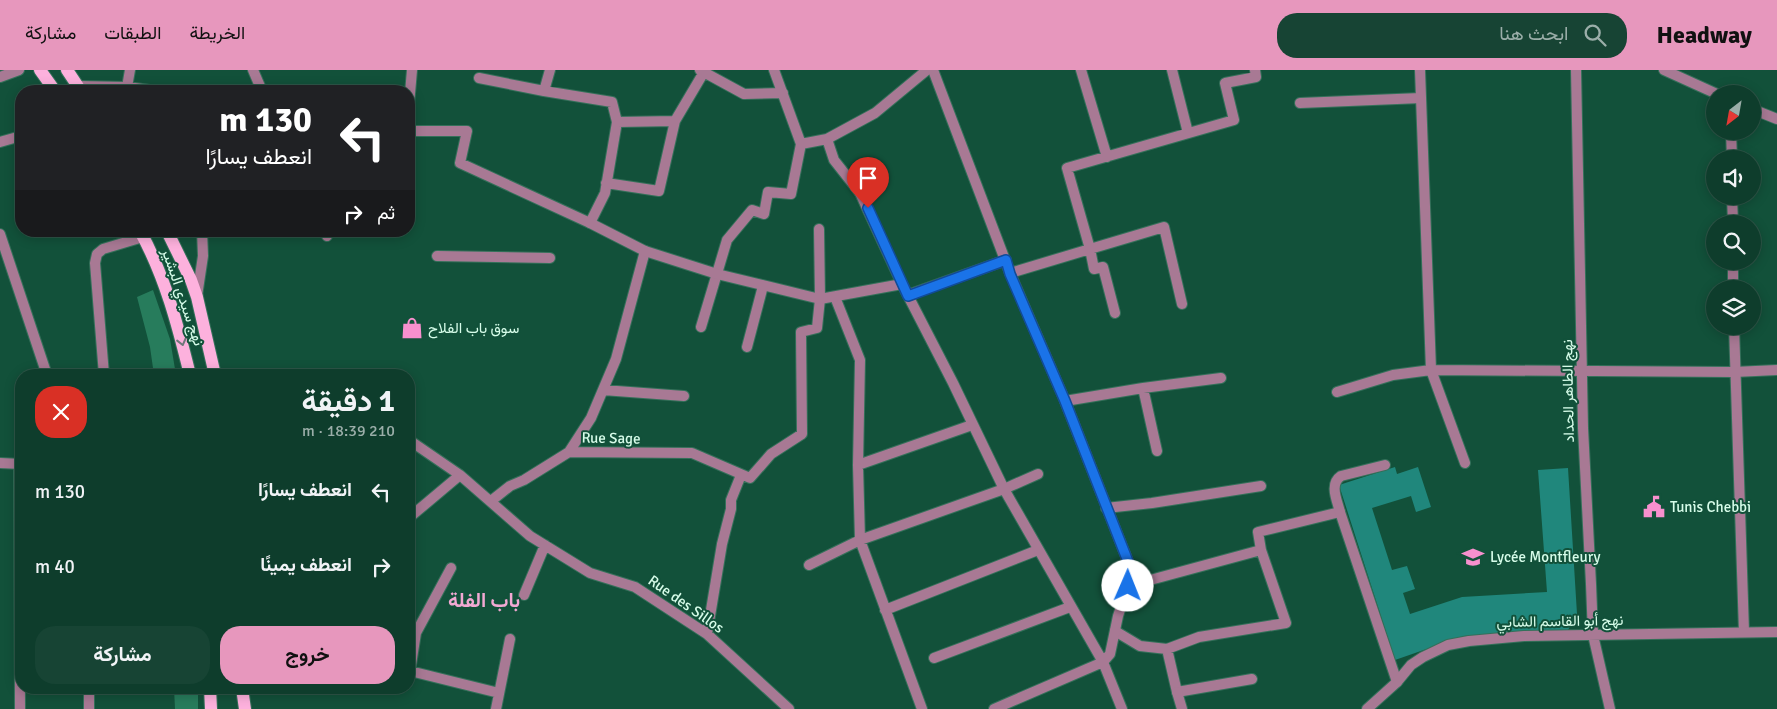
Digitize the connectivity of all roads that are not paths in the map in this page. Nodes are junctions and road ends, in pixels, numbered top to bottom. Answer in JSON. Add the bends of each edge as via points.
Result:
{"nodes":[{"id":1,"x":19,"y":70,"type":"edge"},
{"id":2,"x":40,"y":70,"type":"edge"},
{"id":3,"x":67,"y":70,"type":"edge"},
{"id":4,"x":130,"y":70,"type":"edge"},
{"id":5,"x":253,"y":70,"type":"edge"},
{"id":6,"x":412,"y":70,"type":"edge"},
{"id":7,"x":550,"y":70,"type":"edge"},
{"id":8,"x":774,"y":70,"type":"edge"},
{"id":9,"x":927,"y":70,"type":"edge"},
{"id":10,"x":933,"y":70,"type":"edge"},
{"id":11,"x":1081,"y":70,"type":"edge"},
{"id":12,"x":1172,"y":70,"type":"edge"},
{"id":13,"x":1255,"y":70,"type":"edge"},
{"id":14,"x":1420,"y":70,"type":"edge"},
{"id":15,"x":1576,"y":70,"type":"edge"},
{"id":16,"x":1664,"y":70,"type":"edge"},
{"id":17,"x":702,"y":71,"type":"edge"},
{"id":18,"x":0,"y":77,"type":"edge"},
{"id":19,"x":479,"y":78,"type":"dead end"},
{"id":20,"x":51,"y":85,"type":"edge"},
{"id":21,"x":76,"y":85,"type":"edge"},
{"id":22,"x":127,"y":85,"type":"edge"},
{"id":23,"x":259,"y":85,"type":"edge"},
{"id":24,"x":411,"y":85,"type":"edge"},
{"id":25,"x":1706,"y":89,"type":"edge"},
{"id":26,"x":544,"y":91,"type":"junction"},
{"id":27,"x":783,"y":92,"type":"junction"},
{"id":28,"x":1421,"y":98,"type":"junction"},
{"id":29,"x":1300,"y":103,"type":"dead end"},
{"id":30,"x":1761,"y":113,"type":"edge"},
{"id":31,"x":1777,"y":119,"type":"edge"},
{"id":32,"x":676,"y":121,"type":"junction"},
{"id":33,"x":617,"y":122,"type":"junction"},
{"id":34,"x":415,"y":131,"type":"edge"},
{"id":35,"x":1188,"y":133,"type":"junction"},
{"id":36,"x":15,"y":138,"type":"edge"},
{"id":37,"x":827,"y":139,"type":"junction"},
{"id":38,"x":0,"y":142,"type":"edge"},
{"id":39,"x":801,"y":144,"type":"junction"},
{"id":40,"x":1107,"y":157,"type":"junction"},
{"id":41,"x":606,"y":183,"type":"junction"},
{"id":42,"x":590,"y":223,"type":"junction"},
{"id":43,"x":819,"y":229,"type":"dead end"},
{"id":44,"x":0,"y":234,"type":"edge"},
{"id":45,"x":134,"y":237,"type":"edge"},
{"id":46,"x":144,"y":237,"type":"edge"},
{"id":47,"x":171,"y":237,"type":"edge"},
{"id":48,"x":202,"y":237,"type":"edge"},
{"id":49,"x":1090,"y":249,"type":"junction"},
{"id":50,"x":645,"y":251,"type":"junction"},
{"id":51,"x":437,"y":256,"type":"dead end"},
{"id":52,"x":550,"y":258,"type":"dead end"},
{"id":53,"x":1006,"y":260,"type":"junction"},
{"id":54,"x":718,"y":274,"type":"junction"},
{"id":55,"x":1010,"y":274,"type":"junction"},
{"id":56,"x":902,"y":284,"type":"junction"},
{"id":57,"x":762,"y":286,"type":"junction"},
{"id":58,"x":908,"y":296,"type":"junction"},
{"id":59,"x":197,"y":297,"type":"junction"},
{"id":60,"x":835,"y":297,"type":"junction"},
{"id":61,"x":820,"y":299,"type":"junction"},
{"id":62,"x":1182,"y":304,"type":"dead end"},
{"id":63,"x":1115,"y":313,"type":"dead end"},
{"id":64,"x":701,"y":326,"type":"dead end"},
{"id":65,"x":1734,"y":335,"type":"edge"},
{"id":66,"x":747,"y":347,"type":"dead end"},
{"id":67,"x":45,"y":369,"type":"edge"},
{"id":68,"x":104,"y":369,"type":"edge"},
{"id":69,"x":188,"y":369,"type":"edge"},
{"id":70,"x":214,"y":369,"type":"edge"},
{"id":71,"x":1431,"y":370,"type":"junction"},
{"id":72,"x":1583,"y":370,"type":"junction"},
{"id":73,"x":1777,"y":370,"type":"edge"},
{"id":74,"x":1734,"y":372,"type":"junction"},
{"id":75,"x":1221,"y":378,"type":"dead end"},
{"id":76,"x":1143,"y":388,"type":"junction"},
{"id":77,"x":603,"y":390,"type":"junction"},
{"id":78,"x":1337,"y":392,"type":"dead end"},
{"id":79,"x":684,"y":396,"type":"dead end"},
{"id":80,"x":1065,"y":401,"type":"junction"},
{"id":81,"x":972,"y":425,"type":"junction"},
{"id":82,"x":415,"y":444,"type":"edge"},
{"id":83,"x":1157,"y":451,"type":"dead end"},
{"id":84,"x":569,"y":452,"type":"junction"},
{"id":85,"x":0,"y":463,"type":"edge"},
{"id":86,"x":1465,"y":463,"type":"dead end"},
{"id":87,"x":15,"y":464,"type":"edge"},
{"id":88,"x":1385,"y":464,"type":"dead end"},
{"id":89,"x":858,"y":465,"type":"junction"},
{"id":90,"x":1038,"y":474,"type":"dead end"},
{"id":91,"x":460,"y":475,"type":"junction"},
{"id":92,"x":742,"y":475,"type":"junction"},
{"id":93,"x":1261,"y":486,"type":"dead end"},
{"id":94,"x":1004,"y":489,"type":"junction"},
{"id":95,"x":491,"y":501,"type":"junction"},
{"id":96,"x":1106,"y":508,"type":"junction"},
{"id":97,"x":1340,"y":512,"type":"junction"},
{"id":98,"x":415,"y":513,"type":"edge"},
{"id":99,"x":860,"y":540,"type":"junction"},
{"id":100,"x":545,"y":545,"type":"junction"},
{"id":101,"x":1038,"y":550,"type":"junction"},
{"id":102,"x":1261,"y":550,"type":"junction"},
{"id":103,"x":809,"y":565,"type":"dead end"},
{"id":104,"x":452,"y":568,"type":"dead end"},
{"id":105,"x":1128,"y":586,"type":"junction"},
{"id":106,"x":524,"y":594,"type":"dead end"},
{"id":107,"x":1070,"y":607,"type":"junction"},
{"id":108,"x":885,"y":610,"type":"junction"},
{"id":109,"x":1115,"y":631,"type":"junction"},
{"id":110,"x":1744,"y":632,"type":"junction"},
{"id":111,"x":1777,"y":632,"type":"edge"},
{"id":112,"x":707,"y":634,"type":"junction"},
{"id":113,"x":1593,"y":636,"type":"junction"},
{"id":114,"x":510,"y":638,"type":"dead end"},
{"id":115,"x":415,"y":639,"type":"edge"},
{"id":116,"x":1167,"y":649,"type":"junction"},
{"id":117,"x":934,"y":658,"type":"dead end"},
{"id":118,"x":1103,"y":662,"type":"junction"},
{"id":119,"x":415,"y":672,"type":"edge"},
{"id":120,"x":1252,"y":679,"type":"dead end"},
{"id":121,"x":1397,"y":682,"type":"junction"},
{"id":122,"x":1177,"y":692,"type":"junction"},
{"id":123,"x":500,"y":693,"type":"junction"},
{"id":124,"x":20,"y":694,"type":"edge"},
{"id":125,"x":89,"y":694,"type":"edge"},
{"id":126,"x":210,"y":694,"type":"edge"},
{"id":127,"x":243,"y":694,"type":"edge"},
{"id":128,"x":20,"y":709,"type":"edge"},
{"id":129,"x":89,"y":709,"type":"edge"},
{"id":130,"x":211,"y":709,"type":"edge"},
{"id":131,"x":245,"y":709,"type":"edge"},
{"id":132,"x":496,"y":709,"type":"edge"},
{"id":133,"x":789,"y":709,"type":"edge"},
{"id":134,"x":922,"y":709,"type":"edge"},
{"id":135,"x":994,"y":709,"type":"edge"},
{"id":136,"x":1122,"y":709,"type":"edge"},
{"id":137,"x":1182,"y":709,"type":"edge"},
{"id":138,"x":1367,"y":709,"type":"edge"},
{"id":139,"x":1610,"y":709,"type":"edge"}],
"edges":[{"from":1,"to":18,"type":"street"},
{"from":2,"to":20,"type":"main road"},
{"from":3,"to":21,"type":"main road"},
{"from":4,"to":22,"type":"street"},
{"from":5,"to":23,"type":"street"},
{"from":6,"to":24,"type":"street"},
{"from":7,"to":26,"type":"street"},
{"from":8,"to":27,"type":"street"},
{"from":9,"to":37,"type":"street","via":[[875,112]]},
{"from":10,"to":53,"type":"street"},
{"from":11,"to":40,"type":"street"},
{"from":12,"to":35,"type":"street"},
{"from":13,"to":35,"type":"street","via":[[1256,77],[1225,83],[1234,120]]},
{"from":14,"to":28,"type":"street"},
{"from":15,"to":72,"type":"street","name":"نهج الطاهر الحداد"},
{"from":16,"to":25,"type":"street"},
{"from":17,"to":27,"type":"street","via":[[744,94]]},
{"from":17,"to":32,"type":"street"},
{"from":19,"to":26,"type":"street"},
{"from":26,"to":33,"type":"street","via":[[612,102]]},
{"from":27,"to":39,"type":"street"},
{"from":28,"to":29,"type":"street"},
{"from":28,"to":71,"type":"street"},
{"from":30,"to":31,"type":"street"},
{"from":32,"to":33,"type":"street"},
{"from":32,"to":41,"type":"street","via":[[659,191]]},
{"from":33,"to":41,"type":"street"},
{"from":34,"to":42,"type":"street","via":[[467,131],[460,163]]},
{"from":35,"to":40,"type":"street"},
{"from":36,"to":38,"type":"street"},
{"from":37,"to":39,"type":"street"},
{"from":37,"to":56,"type":"street","via":[[834,160],[860,193]]},
{"from":39,"to":54,"type":"street","via":[[791,194],[768,192],[764,214],[752,210],[727,240]]},
{"from":40,"to":49,"type":"street","via":[[1067,168]]},
{"from":41,"to":42,"type":"street"},
{"from":42,"to":50,"type":"street"},
{"from":43,"to":61,"type":"street"},
{"from":44,"to":67,"type":"street"},
{"from":45,"to":68,"type":"street","via":[[103,249],[96,257]]},
{"from":46,"to":69,"type":"main road","name":"نهج سيدي البشير","one_way":true,"via":[[168,295]]},
{"from":47,"to":59,"type":"main road","name":"نهج سيدي البشير"},
{"from":48,"to":59,"type":"street"},
{"from":49,"to":55,"type":"street"},
{"from":49,"to":62,"type":"street","via":[[1164,227]]},
{"from":49,"to":63,"type":"street","via":[[1094,269],[1103,267]]},
{"from":50,"to":54,"type":"street"},
{"from":50,"to":77,"type":"street","via":[[616,359]]},
{"from":51,"to":52,"type":"street"},
{"from":53,"to":55,"type":"street"},
{"from":53,"to":58,"type":"street"},
{"from":54,"to":57,"type":"street"},
{"from":54,"to":64,"type":"street"},
{"from":55,"to":80,"type":"street"},
{"from":56,"to":58,"type":"street"},
{"from":56,"to":60,"type":"street"},
{"from":57,"to":61,"type":"street"},
{"from":57,"to":66,"type":"street"},
{"from":58,"to":81,"type":"street"},
{"from":59,"to":70,"type":"main road","name":"نهج سيدي البشير"},
{"from":60,"to":61,"type":"street"},
{"from":60,"to":89,"type":"street","via":[[860,360]]},
{"from":61,"to":92,"type":"street","via":[[817,328],[801,332],[802,434],[771,454],[750,478]]},
{"from":65,"to":74,"type":"street"},
{"from":71,"to":72,"type":"street"},
{"from":71,"to":78,"type":"street","via":[[1393,375]]},
{"from":71,"to":86,"type":"street"},
{"from":72,"to":74,"type":"street"},
{"from":72,"to":113,"type":"street","name":"نهج الطاهر الحداد"},
{"from":73,"to":74,"type":"street"},
{"from":74,"to":110,"type":"street"},
{"from":75,"to":76,"type":"street"},
{"from":76,"to":80,"type":"street"},
{"from":76,"to":83,"type":"street"},
{"from":77,"to":79,"type":"street"},
{"from":77,"to":84,"type":"street","via":[[591,418]]},
{"from":80,"to":96,"type":"street"},
{"from":81,"to":89,"type":"street"},
{"from":81,"to":94,"type":"street"},
{"from":82,"to":91,"type":"street","name":"Rue des Sillos"},
{"from":84,"to":92,"type":"street","name":"Rue Sage","via":[[692,453]]},
{"from":84,"to":95,"type":"street","name":"Rue Sage","via":[[510,486]]},
{"from":85,"to":87,"type":"street"},
{"from":88,"to":97,"type":"street","via":[[1337,479],[1334,487]]},
{"from":89,"to":99,"type":"street"},
{"from":90,"to":94,"type":"street"},
{"from":91,"to":95,"type":"street","name":"Rue des Sillos"},
{"from":91,"to":98,"type":"street"},
{"from":92,"to":112,"type":"street","via":[[730,500],[731,509]]},
{"from":93,"to":96,"type":"street"},
{"from":94,"to":99,"type":"street"},
{"from":94,"to":101,"type":"street"},
{"from":95,"to":100,"type":"street","name":"Rue des Sillos"},
{"from":96,"to":105,"type":"street","via":[[1129,564]]},
{"from":97,"to":102,"type":"street","via":[[1258,532]]},
{"from":97,"to":121,"type":"street"},
{"from":99,"to":103,"type":"street"},
{"from":99,"to":108,"type":"street"},
{"from":100,"to":106,"type":"street"},
{"from":100,"to":112,"type":"street","name":"Rue des Sillos","via":[[590,573],[635,587]]},
{"from":101,"to":107,"type":"street"},
{"from":101,"to":108,"type":"street"},
{"from":102,"to":105,"type":"street"},
{"from":102,"to":116,"type":"street","via":[[1286,623],[1199,637]]},
{"from":104,"to":115,"type":"street"},
{"from":105,"to":109,"type":"street"},
{"from":107,"to":117,"type":"street"},
{"from":107,"to":118,"type":"street"},
{"from":108,"to":134,"type":"street"},
{"from":109,"to":116,"type":"street","via":[[1140,646]]},
{"from":109,"to":118,"type":"street","via":[[1110,654]]},
{"from":110,"to":111,"type":"street","name":"نهج أبو القاسم الشابي"},
{"from":110,"to":113,"type":"street","name":"نهج أبو القاسم الشابي"},
{"from":112,"to":133,"type":"street","name":"Rue des Sillos"},
{"from":113,"to":121,"type":"street","name":"نهج أبو القاسم الشابي","via":[[1524,636],[1448,645],[1423,657]]},
{"from":113,"to":139,"type":"street","name":"نهج الطاهر الحداد"},
{"from":114,"to":123,"type":"street"},
{"from":116,"to":122,"type":"street"},
{"from":118,"to":135,"type":"street"},
{"from":118,"to":136,"type":"street"},
{"from":119,"to":123,"type":"street"},
{"from":120,"to":122,"type":"street"},
{"from":121,"to":138,"type":"street","name":"نهج أبو القاسم الشابي"},
{"from":122,"to":137,"type":"street"},
{"from":123,"to":132,"type":"street"},
{"from":124,"to":128,"type":"street"},
{"from":125,"to":129,"type":"street"},
{"from":126,"to":130,"type":"main road"},
{"from":127,"to":131,"type":"main road"}]}
